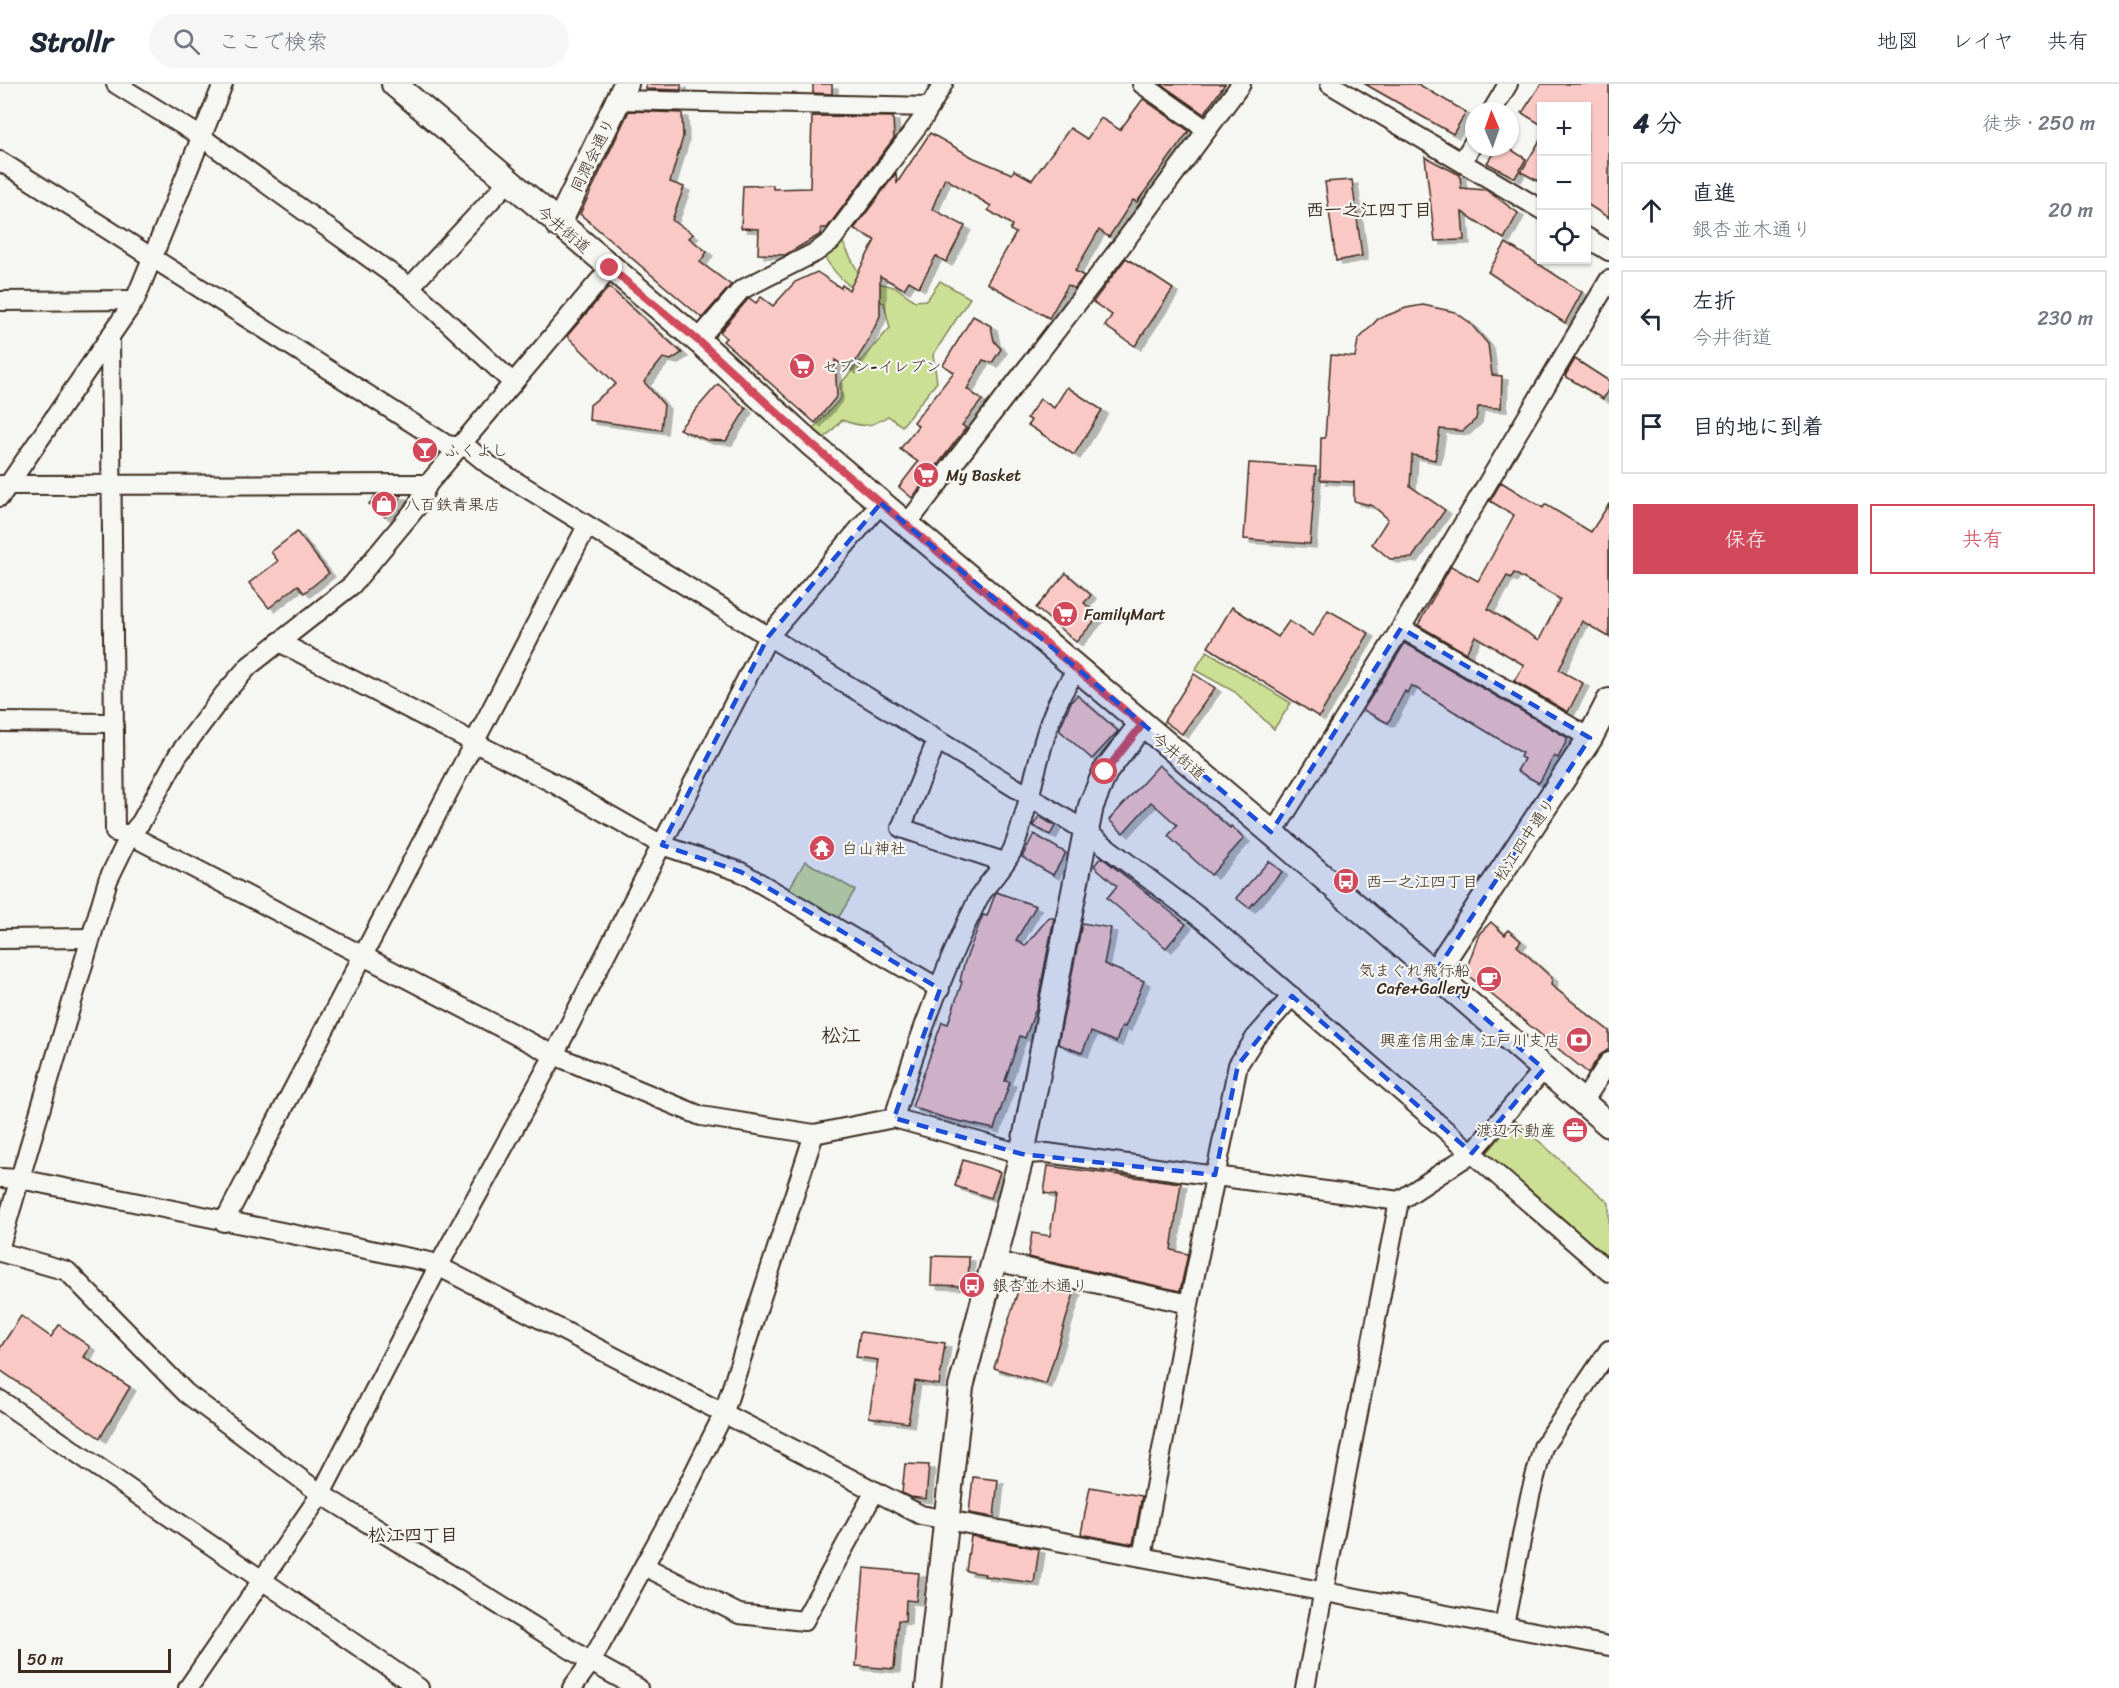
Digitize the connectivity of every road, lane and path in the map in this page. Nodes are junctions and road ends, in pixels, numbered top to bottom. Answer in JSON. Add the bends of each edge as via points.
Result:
{"nodes":[{"id":1,"x":116,"y":84,"type":"edge"},
{"id":2,"x":223,"y":84,"type":"edge"},
{"id":3,"x":393,"y":84,"type":"edge"},
{"id":4,"x":943,"y":84,"type":"edge"},
{"id":5,"x":1142,"y":84,"type":"edge"},
{"id":6,"x":1241,"y":84,"type":"edge"},
{"id":7,"x":1330,"y":84,"type":"edge"},
{"id":8,"x":1508,"y":84,"type":"edge"},
{"id":9,"x":622,"y":92,"type":"edge"},
{"id":10,"x":1497,"y":102,"type":"edge"},
{"id":11,"x":930,"y":107,"type":"junction"},
{"id":12,"x":1207,"y":130,"type":"junction"},
{"id":13,"x":200,"y":136,"type":"junction"},
{"id":14,"x":1466,"y":156,"type":"edge"},
{"id":15,"x":0,"y":161,"type":"edge"},
{"id":16,"x":1462,"y":162,"type":"junction"},
{"id":17,"x":508,"y":182,"type":"junction"},
{"id":18,"x":1537,"y":207,"type":"edge"},
{"id":19,"x":558,"y":225,"type":"junction"},
{"id":20,"x":1591,"y":240,"type":"edge"},
{"id":21,"x":1609,"y":251,"type":"edge"},
{"id":22,"x":155,"y":257,"type":"junction"},
{"id":23,"x":610,"y":268,"type":"junction"},
{"id":24,"x":1609,"y":279,"type":"edge"},
{"id":25,"x":410,"y":287,"type":"junction"},
{"id":26,"x":135,"y":300,"type":"junction"},
{"id":27,"x":0,"y":301,"type":"edge"},
{"id":28,"x":110,"y":340,"type":"junction"},
{"id":29,"x":701,"y":343,"type":"junction"},
{"id":30,"x":513,"y":382,"type":"junction"},
{"id":31,"x":460,"y":446,"type":"junction"},
{"id":32,"x":428,"y":484,"type":"junction"},
{"id":33,"x":111,"y":485,"type":"junction"},
{"id":34,"x":3,"y":489,"type":"edge"},
{"id":35,"x":881,"y":503,"type":"junction"},
{"id":36,"x":907,"y":524,"type":"junction"},
{"id":37,"x":587,"y":526,"type":"junction"},
{"id":38,"x":1401,"y":628,"type":"junction"},
{"id":39,"x":768,"y":637,"type":"junction"},
{"id":40,"x":279,"y":642,"type":"junction"},
{"id":41,"x":1077,"y":670,"type":"junction"},
{"id":42,"x":1609,"y":701,"type":"edge"},
{"id":43,"x":0,"y":722,"type":"edge"},
{"id":44,"x":112,"y":723,"type":"junction"},
{"id":45,"x":1142,"y":725,"type":"junction"},
{"id":46,"x":937,"y":740,"type":"junction"},
{"id":47,"x":475,"y":744,"type":"junction"},
{"id":48,"x":1600,"y":744,"type":"edge"},
{"id":49,"x":1029,"y":795,"type":"junction"},
{"id":50,"x":1084,"y":830,"type":"junction"},
{"id":51,"x":1270,"y":832,"type":"junction"},
{"id":52,"x":130,"y":835,"type":"junction"},
{"id":53,"x":662,"y":845,"type":"junction"},
{"id":54,"x":1004,"y":862,"type":"junction"},
{"id":55,"x":89,"y":938,"type":"junction"},
{"id":56,"x":0,"y":939,"type":"edge"},
{"id":57,"x":363,"y":958,"type":"junction"},
{"id":58,"x":1434,"y":974,"type":"junction"},
{"id":59,"x":940,"y":989,"type":"junction"},
{"id":60,"x":1292,"y":996,"type":"junction"},
{"id":61,"x":554,"y":1055,"type":"junction"},
{"id":62,"x":1609,"y":1062,"type":"edge"},
{"id":63,"x":1544,"y":1069,"type":"junction"},
{"id":64,"x":1583,"y":1102,"type":"junction"},
{"id":65,"x":894,"y":1118,"type":"junction"},
{"id":66,"x":1609,"y":1125,"type":"edge"},
{"id":67,"x":814,"y":1134,"type":"junction"},
{"id":68,"x":1472,"y":1153,"type":"junction"},
{"id":69,"x":1022,"y":1154,"type":"junction"},
{"id":70,"x":1215,"y":1175,"type":"junction"},
{"id":71,"x":0,"y":1178,"type":"edge"},
{"id":72,"x":20,"y":1179,"type":"junction"},
{"id":73,"x":1399,"y":1201,"type":"junction"},
{"id":74,"x":224,"y":1222,"type":"junction"},
{"id":75,"x":0,"y":1246,"type":"edge"},
{"id":76,"x":0,"y":1252,"type":"edge"},
{"id":77,"x":994,"y":1261,"type":"junction"},
{"id":78,"x":439,"y":1265,"type":"junction"},
{"id":79,"x":1609,"y":1272,"type":"edge"},
{"id":80,"x":1189,"y":1304,"type":"junction"},
{"id":81,"x":1609,"y":1350,"type":"edge"},
{"id":82,"x":0,"y":1400,"type":"edge"},
{"id":83,"x":723,"y":1414,"type":"junction"},
{"id":84,"x":875,"y":1491,"type":"junction"},
{"id":85,"x":321,"y":1494,"type":"junction"},
{"id":86,"x":945,"y":1520,"type":"junction"},
{"id":87,"x":1142,"y":1557,"type":"junction"},
{"id":88,"x":644,"y":1566,"type":"junction"},
{"id":89,"x":262,"y":1580,"type":"junction"},
{"id":90,"x":1325,"y":1592,"type":"junction"},
{"id":91,"x":1504,"y":1625,"type":"junction"},
{"id":92,"x":1609,"y":1646,"type":"edge"},
{"id":93,"x":591,"y":1662,"type":"junction"},
{"id":94,"x":188,"y":1688,"type":"edge"},
{"id":95,"x":419,"y":1688,"type":"edge"},
{"id":96,"x":572,"y":1688,"type":"edge"},
{"id":97,"x":638,"y":1688,"type":"edge"},
{"id":98,"x":928,"y":1688,"type":"edge"},
{"id":99,"x":1305,"y":1688,"type":"edge"}],
"edges":[{"from":1,"to":13,"type":"street"},
{"from":2,"to":13,"type":"street"},
{"from":3,"to":17,"type":"street","name":"今井街道"},
{"from":4,"to":11,"type":"street"},
{"from":5,"to":12,"type":"street"},
{"from":6,"to":12,"type":"street"},
{"from":7,"to":16,"type":"street"},
{"from":8,"to":10,"type":"street"},
{"from":9,"to":11,"type":"street"},
{"from":9,"to":19,"type":"street","name":"同潤会通り"},
{"from":11,"to":29,"type":"street","via":[[831,241],[741,290],[704,333]]},
{"from":12,"to":36,"type":"street"},
{"from":13,"to":22,"type":"street"},
{"from":13,"to":25,"type":"street"},
{"from":14,"to":16,"type":"street"},
{"from":15,"to":22,"type":"street"},
{"from":16,"to":18,"type":"street"},
{"from":17,"to":19,"type":"street","name":"今井街道"},
{"from":17,"to":25,"type":"street"},
{"from":19,"to":23,"type":"street","name":"今井街道"},
{"from":20,"to":21,"type":"street"},
{"from":22,"to":26,"type":"street"},
{"from":22,"to":31,"type":"street","via":[[447,445]]},
{"from":23,"to":29,"type":"street","name":"今井街道"},
{"from":23,"to":30,"type":"street"},
{"from":24,"to":38,"type":"street"},
{"from":25,"to":30,"type":"street"},
{"from":26,"to":27,"type":"street"},
{"from":26,"to":28,"type":"street"},
{"from":28,"to":33,"type":"street"},
{"from":28,"to":34,"type":"street"},
{"from":29,"to":35,"type":"street","name":"今井街道","via":[[766,405]]},
{"from":30,"to":31,"type":"street"},
{"from":31,"to":32,"type":"street"},
{"from":31,"to":37,"type":"street"},
{"from":32,"to":33,"type":"street"},
{"from":32,"to":40,"type":"street","via":[[416,508],[352,585]]},
{"from":33,"to":34,"type":"street"},
{"from":33,"to":44,"type":"street"},
{"from":35,"to":36,"type":"street","name":"今井街道"},
{"from":35,"to":39,"type":"street"},
{"from":36,"to":41,"type":"street","name":"今井街道"},
{"from":37,"to":39,"type":"street"},
{"from":37,"to":47,"type":"street"},
{"from":38,"to":48,"type":"street"},
{"from":38,"to":51,"type":"street","via":[[1280,822]]},
{"from":39,"to":46,"type":"street"},
{"from":39,"to":53,"type":"street"},
{"from":40,"to":47,"type":"street"},
{"from":40,"to":52,"type":"street","via":[[249,666],[225,693],[178,755]]},
{"from":41,"to":45,"type":"street","name":"今井街道"},
{"from":41,"to":49,"type":"street","via":[[1054,710]]},
{"from":42,"to":48,"type":"street","name":"松江四中通り"},
{"from":43,"to":44,"type":"street"},
{"from":44,"to":52,"type":"street","via":[[115,832]]},
{"from":45,"to":50,"type":"street","via":[[1097,787]]},
{"from":45,"to":51,"type":"street","name":"今井街道"},
{"from":46,"to":49,"type":"street"},
{"from":46,"to":54,"type":"street","via":[[901,828]]},
{"from":47,"to":53,"type":"street"},
{"from":47,"to":57,"type":"street"},
{"from":48,"to":58,"type":"street","name":"松江四中通り"},
{"from":49,"to":50,"type":"street"},
{"from":49,"to":54,"type":"street","via":[[1012,852]]},
{"from":50,"to":60,"type":"street","via":[[1207,923]]},
{"from":50,"to":69,"type":"street"},
{"from":51,"to":58,"type":"street","name":"今井街道"},
{"from":52,"to":55,"type":"street","via":[[108,880]]},
{"from":52,"to":57,"type":"street"},
{"from":53,"to":59,"type":"street","via":[[741,872]]},
{"from":53,"to":61,"type":"street"},
{"from":54,"to":59,"type":"street","via":[[978,899]]},
{"from":55,"to":56,"type":"street"},
{"from":55,"to":72,"type":"street"},
{"from":57,"to":61,"type":"street"},
{"from":57,"to":74,"type":"street"},
{"from":58,"to":63,"type":"street","name":"今井街道"},
{"from":59,"to":65,"type":"street","via":[[907,1072]]},
{"from":60,"to":68,"type":"street"},
{"from":60,"to":70,"type":"street","via":[[1255,1038],[1238,1065]]},
{"from":61,"to":67,"type":"street","via":[[701,1116]]},
{"from":61,"to":78,"type":"street"},
{"from":62,"to":64,"type":"street"},
{"from":63,"to":64,"type":"street","name":"今井街道"},
{"from":63,"to":68,"type":"street"},
{"from":64,"to":66,"type":"street","name":"今井街道"},
{"from":65,"to":67,"type":"street"},
{"from":65,"to":69,"type":"street"},
{"from":67,"to":83,"type":"street"},
{"from":68,"to":73,"type":"street"},
{"from":68,"to":79,"type":"street"},
{"from":69,"to":70,"type":"street"},
{"from":69,"to":77,"type":"street"},
{"from":70,"to":73,"type":"street"},
{"from":70,"to":80,"type":"street"},
{"from":71,"to":72,"type":"street"},
{"from":72,"to":74,"type":"street"},
{"from":72,"to":75,"type":"street"},
{"from":73,"to":90,"type":"street"},
{"from":74,"to":78,"type":"street"},
{"from":76,"to":85,"type":"street","via":[[67,1271],[186,1393]]},
{"from":77,"to":80,"type":"street"},
{"from":77,"to":86,"type":"street","via":[[958,1401]]},
{"from":78,"to":83,"type":"street"},
{"from":78,"to":85,"type":"street"},
{"from":80,"to":87,"type":"street"},
{"from":81,"to":91,"type":"street","via":[[1544,1447]]},
{"from":82,"to":89,"type":"street"},
{"from":83,"to":84,"type":"street"},
{"from":83,"to":88,"type":"street"},
{"from":84,"to":86,"type":"street","via":[[921,1515]]},
{"from":84,"to":88,"type":"street","via":[[804,1621],[740,1614]]},
{"from":85,"to":89,"type":"street"},
{"from":85,"to":93,"type":"street"},
{"from":86,"to":87,"type":"street"},
{"from":86,"to":98,"type":"street"},
{"from":87,"to":90,"type":"street"},
{"from":88,"to":93,"type":"street"},
{"from":89,"to":94,"type":"street"},
{"from":89,"to":95,"type":"street"},
{"from":90,"to":91,"type":"street"},
{"from":90,"to":99,"type":"street"},
{"from":91,"to":92,"type":"street"},
{"from":93,"to":96,"type":"street"},
{"from":93,"to":97,"type":"street"}]}
